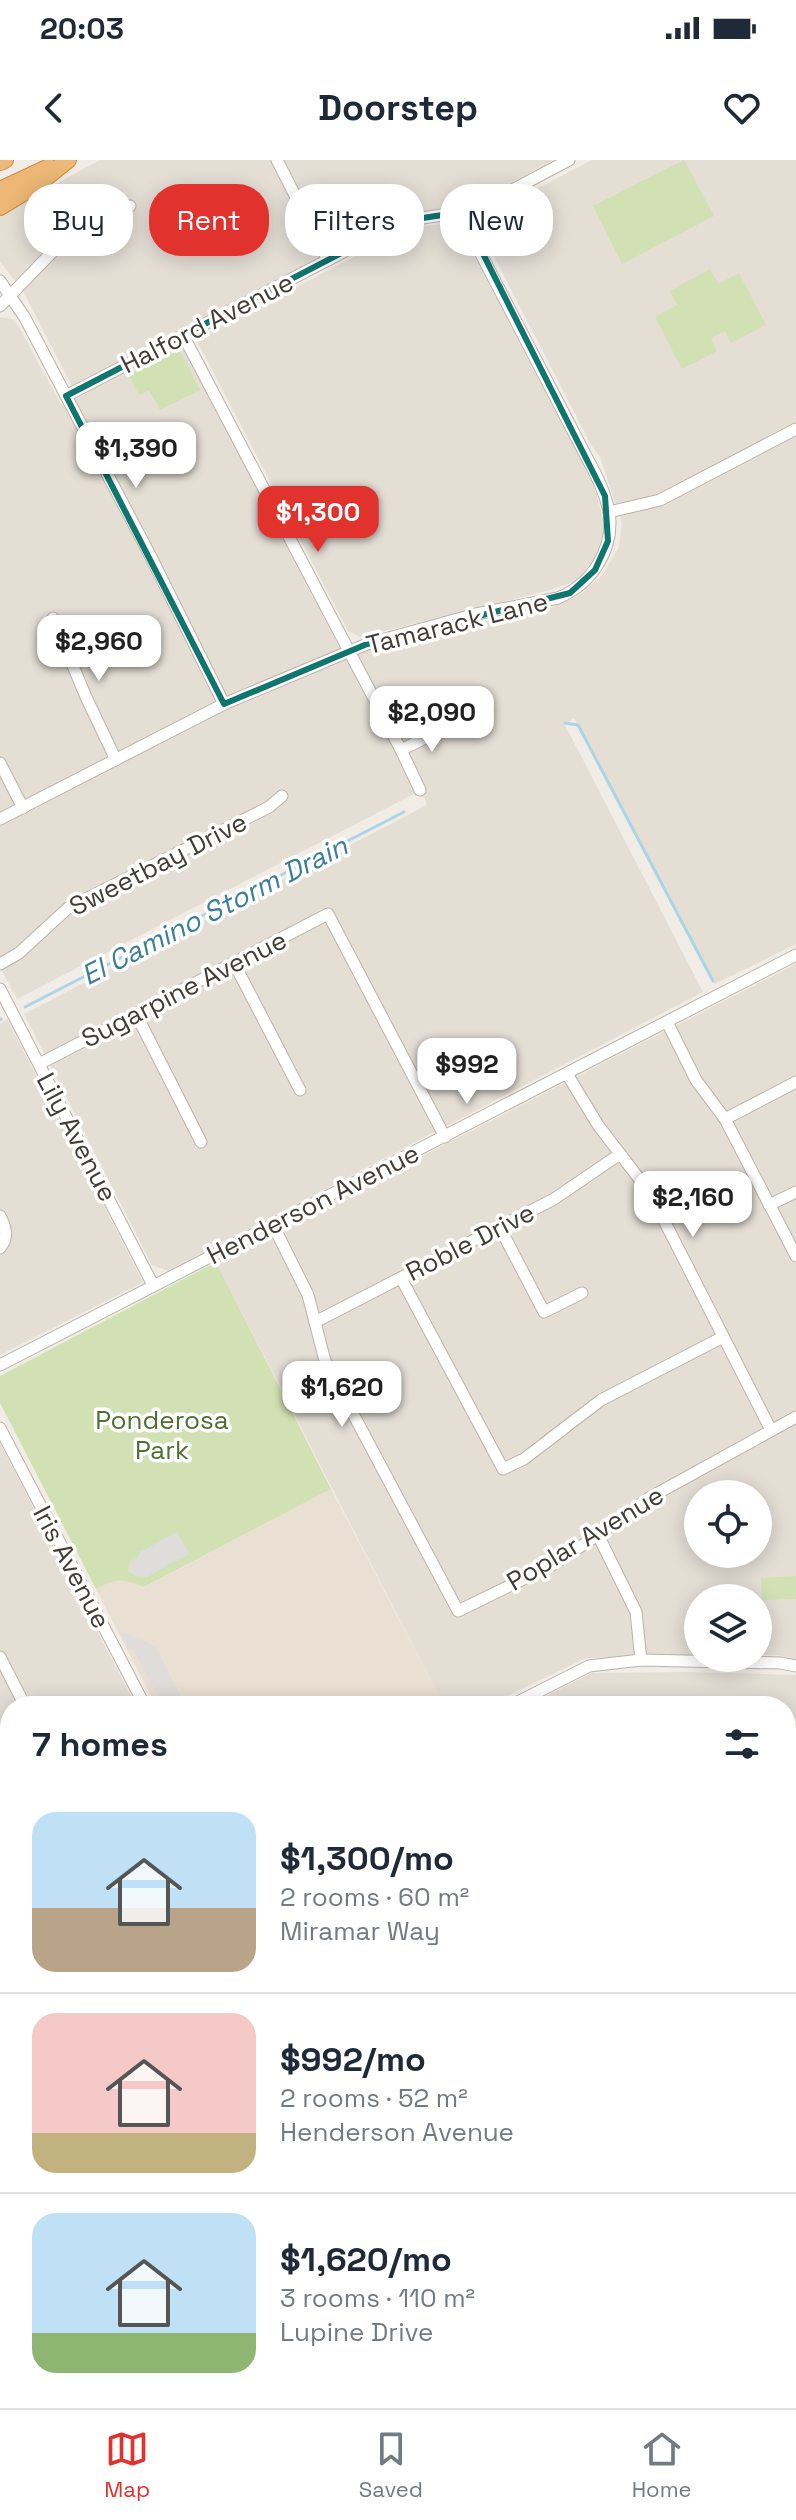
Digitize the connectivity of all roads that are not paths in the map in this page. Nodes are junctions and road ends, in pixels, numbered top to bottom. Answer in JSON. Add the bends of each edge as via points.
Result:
{"nodes":[{"id":1,"x":66,"y":160,"type":"edge"},
{"id":2,"x":277,"y":160,"type":"edge"},
{"id":3,"x":569,"y":160,"type":"edge"},
{"id":4,"x":524,"y":184,"type":"edge"},
{"id":5,"x":0,"y":190,"type":"edge"},
{"id":6,"x":0,"y":207,"type":"edge"},
{"id":7,"x":440,"y":215,"type":"edge"},
{"id":8,"x":48,"y":256,"type":"edge"},
{"id":9,"x":482,"y":256,"type":"edge"},
{"id":10,"x":328,"y":260,"type":"junction"},
{"id":11,"x":0,"y":281,"type":"edge"},
{"id":12,"x":10,"y":296,"type":"junction"},
{"id":13,"x":0,"y":306,"type":"edge"},
{"id":14,"x":183,"y":335,"type":"junction"},
{"id":15,"x":66,"y":396,"type":"junction"},
{"id":16,"x":796,"y":429,"type":"edge"},
{"id":17,"x":609,"y":512,"type":"junction"},
{"id":18,"x":53,"y":618,"type":"dead end"},
{"id":19,"x":349,"y":651,"type":"junction"},
{"id":20,"x":224,"y":704,"type":"junction"},
{"id":21,"x":447,"y":727,"type":"dead end"},
{"id":22,"x":401,"y":750,"type":"junction"},
{"id":23,"x":116,"y":760,"type":"junction"},
{"id":24,"x":0,"y":763,"type":"edge"},
{"id":25,"x":420,"y":790,"type":"dead end"},
{"id":26,"x":282,"y":796,"type":"dead end"},
{"id":27,"x":23,"y":808,"type":"junction"},
{"id":28,"x":0,"y":819,"type":"edge"},
{"id":29,"x":796,"y":955,"type":"edge"},
{"id":30,"x":234,"y":963,"type":"junction"},
{"id":31,"x":0,"y":964,"type":"edge"},
{"id":32,"x":0,"y":989,"type":"edge"},
{"id":33,"x":136,"y":1014,"type":"junction"},
{"id":34,"x":667,"y":1022,"type":"junction"},
{"id":35,"x":39,"y":1064,"type":"junction"},
{"id":36,"x":567,"y":1074,"type":"junction"},
{"id":37,"x":796,"y":1082,"type":"edge"},
{"id":38,"x":300,"y":1090,"type":"dead end"},
{"id":39,"x":725,"y":1119,"type":"junction"},
{"id":40,"x":445,"y":1137,"type":"junction"},
{"id":41,"x":201,"y":1142,"type":"dead end"},
{"id":42,"x":620,"y":1154,"type":"junction"},
{"id":43,"x":796,"y":1192,"type":"edge"},
{"id":44,"x":769,"y":1205,"type":"junction"},
{"id":45,"x":0,"y":1216,"type":"edge"},
{"id":46,"x":273,"y":1225,"type":"junction"},
{"id":47,"x":499,"y":1226,"type":"junction"},
{"id":48,"x":0,"y":1248,"type":"edge"},
{"id":49,"x":796,"y":1256,"type":"edge"},
{"id":50,"x":401,"y":1278,"type":"junction"},
{"id":51,"x":153,"y":1285,"type":"junction"},
{"id":52,"x":582,"y":1293,"type":"dead end"},
{"id":53,"x":315,"y":1322,"type":"junction"},
{"id":54,"x":723,"y":1337,"type":"junction"},
{"id":55,"x":0,"y":1365,"type":"edge"},
{"id":56,"x":796,"y":1417,"type":"edge"},
{"id":57,"x":0,"y":1428,"type":"edge"},
{"id":58,"x":771,"y":1430,"type":"junction"},
{"id":59,"x":598,"y":1535,"type":"junction"},
{"id":60,"x":0,"y":1657,"type":"edge"},
{"id":61,"x":641,"y":1660,"type":"junction"},
{"id":62,"x":796,"y":1666,"type":"edge"},
{"id":63,"x":20,"y":1696,"type":"edge"},
{"id":64,"x":140,"y":1696,"type":"edge"},
{"id":65,"x":530,"y":1696,"type":"edge"}],
"edges":[{"from":1,"to":5,"type":"highway"},
{"from":1,"to":6,"type":"highway"},
{"from":2,"to":10,"type":"street"},
{"from":3,"to":4,"type":"street","name":"Halford Avenue"},
{"from":7,"to":10,"type":"street","name":"Halford Avenue","via":[[403,221]]},
{"from":8,"to":12,"type":"street"},
{"from":9,"to":17,"type":"street","name":"Tamarack Lane","via":[[588,459]]},
{"from":10,"to":14,"type":"street","name":"Halford Avenue"},
{"from":11,"to":12,"type":"street"},
{"from":12,"to":13,"type":"street"},
{"from":12,"to":15,"type":"street"},
{"from":14,"to":15,"type":"street","name":"Halford Avenue"},
{"from":14,"to":19,"type":"street"},
{"from":15,"to":20,"type":"street"},
{"from":16,"to":17,"type":"street","via":[[660,500]]},
{"from":17,"to":19,"type":"street","name":"Tamarack Lane","via":[[601,560],[570,593]]},
{"from":18,"to":23,"type":"street"},
{"from":19,"to":20,"type":"street","name":"Tamarack Lane"},
{"from":19,"to":22,"type":"street"},
{"from":20,"to":23,"type":"street","name":"Tamarack Lane"},
{"from":21,"to":22,"type":"street"},
{"from":22,"to":25,"type":"street"},
{"from":23,"to":27,"type":"street","name":"Tamarack Lane"},
{"from":24,"to":27,"type":"street"},
{"from":26,"to":31,"type":"street","name":"Sweetbay Drive","via":[[68,908]]},
{"from":27,"to":28,"type":"street","name":"Tamarack Lane"},
{"from":29,"to":34,"type":"street","name":"Henderson Avenue"},
{"from":30,"to":33,"type":"street","name":"Sugarpine Avenue"},
{"from":30,"to":38,"type":"street"},
{"from":30,"to":40,"type":"street","name":"Sugarpine Avenue","via":[[328,914]]},
{"from":32,"to":35,"type":"street","name":"Lily Avenue"},
{"from":33,"to":35,"type":"street","name":"Sugarpine Avenue"},
{"from":33,"to":41,"type":"street"},
{"from":34,"to":36,"type":"street","name":"Henderson Avenue"},
{"from":34,"to":39,"type":"street","via":[[696,1080]]},
{"from":35,"to":51,"type":"street","name":"Lily Avenue"},
{"from":36,"to":40,"type":"street","name":"Henderson Avenue"},
{"from":36,"to":42,"type":"street"},
{"from":37,"to":39,"type":"street"},
{"from":39,"to":44,"type":"street"},
{"from":40,"to":46,"type":"street","name":"Henderson Avenue"},
{"from":42,"to":47,"type":"street","name":"Roble Drive","via":[[554,1199]]},
{"from":42,"to":54,"type":"street","via":[[650,1193]]},
{"from":43,"to":44,"type":"street"},
{"from":44,"to":49,"type":"street"},
{"from":45,"to":48,"type":"street","via":[[6,1232]]},
{"from":46,"to":51,"type":"street","name":"Henderson Avenue"},
{"from":46,"to":53,"type":"street","via":[[308,1295]]},
{"from":47,"to":50,"type":"street","name":"Roble Drive"},
{"from":47,"to":52,"type":"street","via":[[544,1312]]},
{"from":50,"to":53,"type":"street","name":"Roble Drive"},
{"from":50,"to":54,"type":"street","via":[[503,1469],[601,1400]]},
{"from":51,"to":55,"type":"street","name":"Henderson Avenue"},
{"from":53,"to":59,"type":"street","name":"Poplar Avenue","via":[[325,1361],[458,1611],[552,1565]]},
{"from":54,"to":58,"type":"street"},
{"from":56,"to":58,"type":"street","name":"Poplar Avenue"},
{"from":57,"to":64,"type":"street","name":"Iris Avenue"},
{"from":58,"to":59,"type":"street","name":"Poplar Avenue","via":[[649,1498]]},
{"from":59,"to":61,"type":"street","via":[[636,1612]]},
{"from":60,"to":63,"type":"street"},
{"from":61,"to":62,"type":"street"},
{"from":61,"to":65,"type":"street","via":[[589,1666]]}]}
